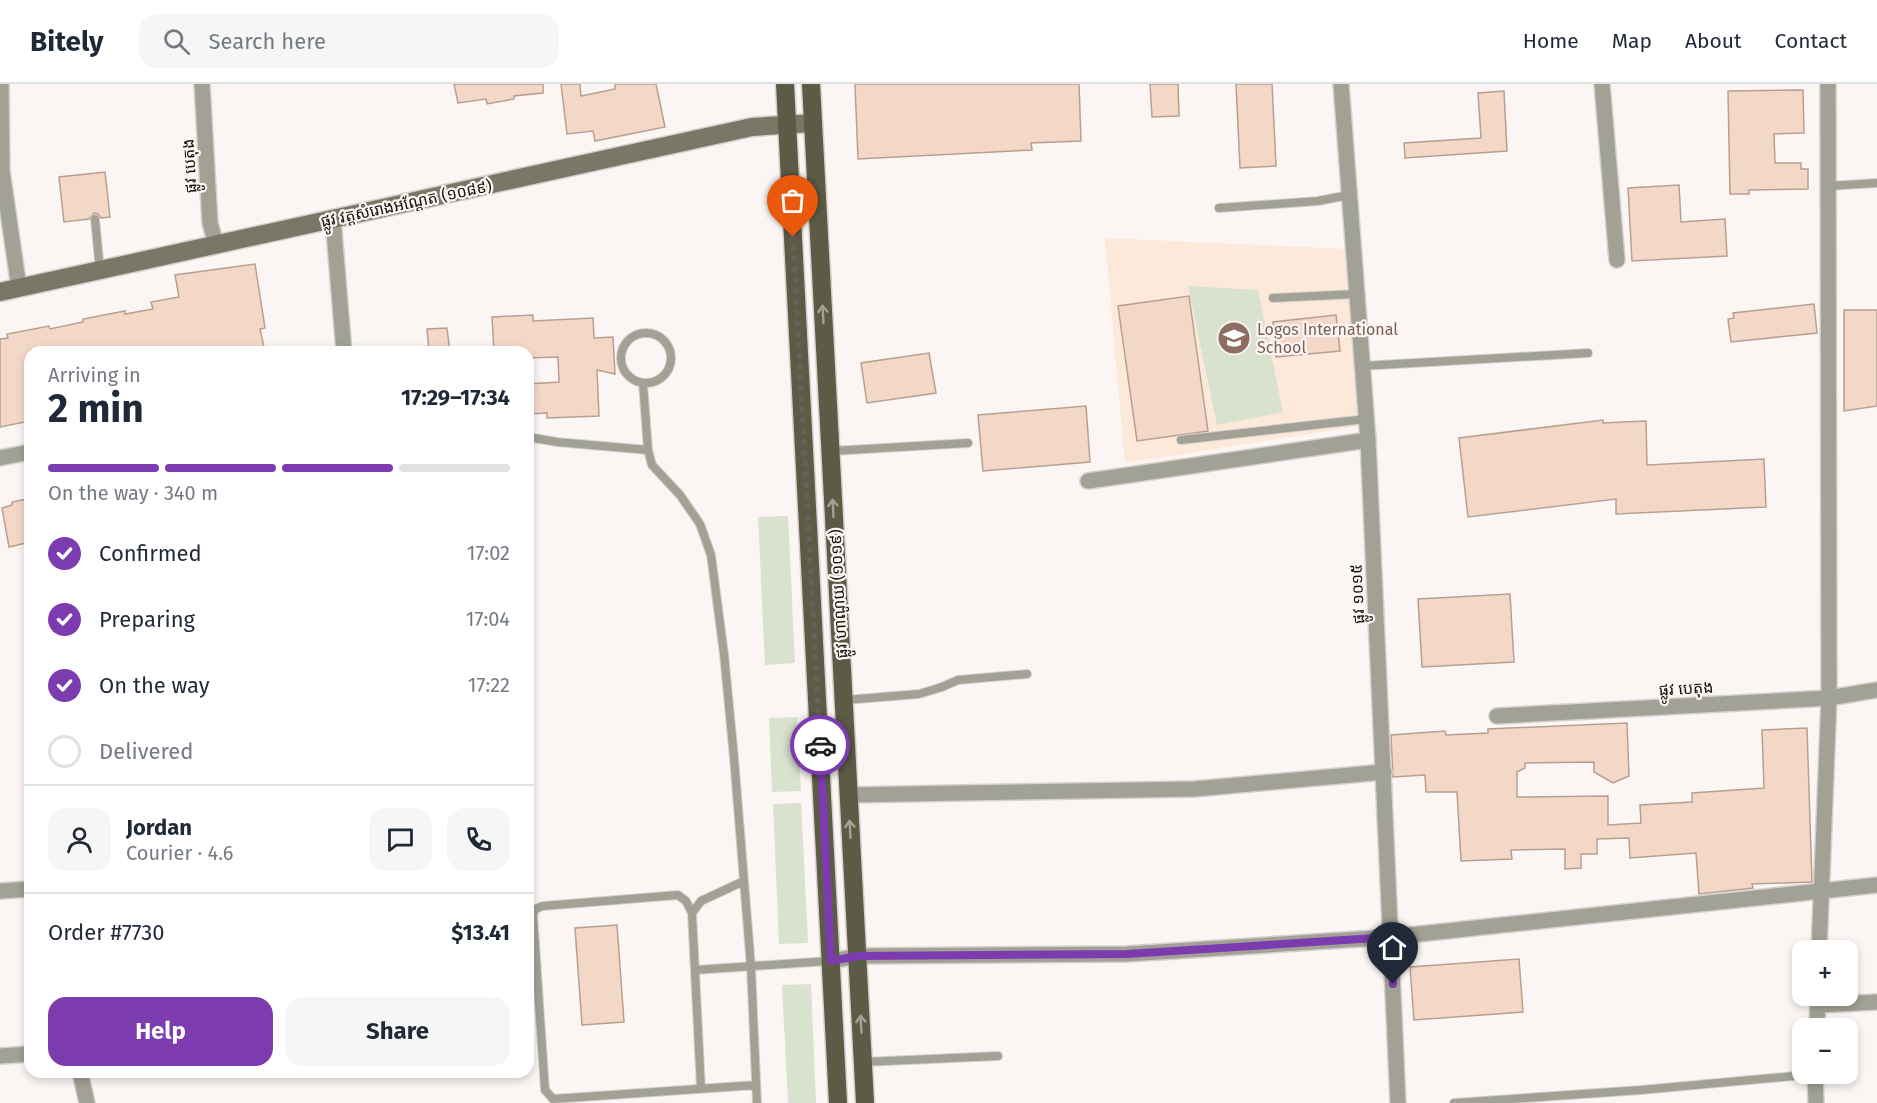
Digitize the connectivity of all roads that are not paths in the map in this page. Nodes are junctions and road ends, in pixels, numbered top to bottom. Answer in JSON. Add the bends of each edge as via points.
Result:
{"nodes":[{"id":1,"x":1,"y":84,"type":"edge"},
{"id":2,"x":202,"y":84,"type":"edge"},
{"id":3,"x":785,"y":84,"type":"edge"},
{"id":4,"x":811,"y":84,"type":"edge"},
{"id":5,"x":1341,"y":84,"type":"edge"},
{"id":6,"x":1602,"y":84,"type":"edge"},
{"id":7,"x":1828,"y":84,"type":"edge"},
{"id":8,"x":813,"y":123,"type":"junction"},
{"id":9,"x":788,"y":124,"type":"junction"},
{"id":10,"x":1877,"y":183,"type":"edge"},
{"id":11,"x":1828,"y":186,"type":"junction"},
{"id":12,"x":1349,"y":195,"type":"junction"},
{"id":13,"x":1219,"y":208,"type":"dead end"},
{"id":14,"x":95,"y":219,"type":"dead end"},
{"id":15,"x":333,"y":219,"type":"junction"},
{"id":16,"x":216,"y":244,"type":"junction"},
{"id":17,"x":1617,"y":260,"type":"dead end"},
{"id":18,"x":100,"y":270,"type":"junction"},
{"id":19,"x":19,"y":288,"type":"junction"},
{"id":20,"x":0,"y":292,"type":"edge"},
{"id":21,"x":1357,"y":294,"type":"junction"},
{"id":22,"x":1273,"y":297,"type":"dead end"},
{"id":23,"x":344,"y":346,"type":"edge"},
{"id":24,"x":1588,"y":353,"type":"dead end"},
{"id":25,"x":1362,"y":366,"type":"junction"},
{"id":26,"x":644,"y":383,"type":"junction"},
{"id":27,"x":1366,"y":419,"type":"junction"},
{"id":28,"x":534,"y":438,"type":"edge"},
{"id":29,"x":1181,"y":440,"type":"dead end"},
{"id":30,"x":1368,"y":440,"type":"junction"},
{"id":31,"x":968,"y":443,"type":"dead end"},
{"id":32,"x":648,"y":450,"type":"junction"},
{"id":33,"x":830,"y":451,"type":"junction"},
{"id":34,"x":24,"y":453,"type":"edge"},
{"id":35,"x":0,"y":458,"type":"edge"},
{"id":36,"x":1088,"y":481,"type":"dead end"},
{"id":37,"x":1027,"y":674,"type":"dead end"},
{"id":38,"x":1877,"y":690,"type":"edge"},
{"id":39,"x":1829,"y":698,"type":"junction"},
{"id":40,"x":843,"y":701,"type":"junction"},
{"id":41,"x":1497,"y":716,"type":"dead end"},
{"id":42,"x":1384,"y":772,"type":"junction"},
{"id":43,"x":848,"y":795,"type":"junction"},
{"id":44,"x":744,"y":881,"type":"junction"},
{"id":45,"x":1877,"y":885,"type":"edge"},
{"id":46,"x":24,"y":889,"type":"edge"},
{"id":47,"x":0,"y":891,"type":"edge"},
{"id":48,"x":1821,"y":892,"type":"junction"},
{"id":49,"x":534,"y":912,"type":"edge"},
{"id":50,"x":692,"y":913,"type":"junction"},
{"id":51,"x":534,"y":930,"type":"edge"},
{"id":52,"x":1391,"y":937,"type":"junction"},
{"id":53,"x":1819,"y":940,"type":"edge"},
{"id":54,"x":858,"y":956,"type":"junction"},
{"id":55,"x":831,"y":961,"type":"junction"},
{"id":56,"x":751,"y":967,"type":"junction"},
{"id":57,"x":695,"y":970,"type":"junction"},
{"id":58,"x":1858,"y":1002,"type":"edge"},
{"id":59,"x":1877,"y":1002,"type":"edge"},
{"id":60,"x":24,"y":1054,"type":"edge"},
{"id":61,"x":0,"y":1056,"type":"edge"},
{"id":62,"x":998,"y":1056,"type":"dead end"},
{"id":63,"x":863,"y":1062,"type":"junction"},
{"id":64,"x":1792,"y":1076,"type":"edge"},
{"id":65,"x":81,"y":1078,"type":"edge"},
{"id":66,"x":1815,"y":1084,"type":"edge"},
{"id":67,"x":756,"y":1085,"type":"junction"},
{"id":68,"x":701,"y":1089,"type":"junction"},
{"id":69,"x":87,"y":1103,"type":"edge"},
{"id":70,"x":757,"y":1103,"type":"edge"},
{"id":71,"x":838,"y":1103,"type":"edge"},
{"id":72,"x":865,"y":1103,"type":"edge"},
{"id":73,"x":1398,"y":1103,"type":"edge"},
{"id":74,"x":1454,"y":1103,"type":"edge"},
{"id":75,"x":1816,"y":1103,"type":"edge"}],
"edges":[{"from":1,"to":19,"type":"street","via":[[2,171]]},
{"from":2,"to":16,"type":"street","name":"ផ្លូវ បេតុង","via":[[210,223]]},
{"from":3,"to":9,"type":"main road","name":"ផ្លូវ ហាណូយ (១០១៩)"},
{"from":4,"to":8,"type":"main road","name":"ផ្លូវ ហាណូយ (១០១៩)"},
{"from":5,"to":12,"type":"street","name":"ផ្លូវ ១០១៥"},
{"from":6,"to":17,"type":"street"},
{"from":7,"to":11,"type":"street"},
{"from":8,"to":9,"type":"main road","name":"ផ្លូវ វត្តសំរោងអណ្ដែត (១០៨៩)"},
{"from":33,"to":8,"type":"main road","name":"ផ្លូវ ហាណូយ (១០១៩)","one_way":true},
{"from":9,"to":15,"type":"main road","name":"ផ្លូវ វត្តសំរោងអណ្ដែត (១០៨៩)","via":[[752,126]]},
{"from":9,"to":55,"type":"main road","name":"ផ្លូវ ហាណូយ (១០១៩)"},
{"from":10,"to":11,"type":"lane"},
{"from":11,"to":39,"type":"street"},
{"from":12,"to":13,"type":"lane"},
{"from":12,"to":21,"type":"street","name":"ផ្លូវ ១០១៥"},
{"from":14,"to":18,"type":"lane"},
{"from":15,"to":16,"type":"main road","name":"ផ្លូវ វត្តសំរោងអណ្ដែត (១០៨៩)"},
{"from":15,"to":23,"type":"street"},
{"from":16,"to":18,"type":"main road","name":"ផ្លូវ វត្តសំរោងអណ្ដែត (១០៨៩)"},
{"from":18,"to":19,"type":"main road","name":"ផ្លូវ វត្តសំរោងអណ្ដែត (១០៨៩)"},
{"from":19,"to":20,"type":"main road","name":"ផ្លូវ វត្តសំរោងអណ្ដែត (១០៨៩)"},
{"from":21,"to":22,"type":"lane"},
{"from":21,"to":25,"type":"street","name":"ផ្លូវ ១០១៥"},
{"from":24,"to":25,"type":"lane"},
{"from":25,"to":27,"type":"street","name":"ផ្លូវ ១០១៥"},
{"from":26,"to":26,"type":"lane","via":[[624,371],[620,355],[634,336],[650,334],[665,342],[670,366],[660,379]]},
{"from":26,"to":32,"type":"lane"},
{"from":27,"to":29,"type":"lane"},
{"from":27,"to":30,"type":"street","name":"ផ្លូវ ១០១៥"},
{"from":28,"to":32,"type":"lane"},
{"from":30,"to":36,"type":"street"},
{"from":30,"to":42,"type":"street","name":"ផ្លូវ ១០១៥"},
{"from":31,"to":33,"type":"lane"},
{"from":32,"to":44,"type":"lane","via":[[652,465],[700,524],[711,555]]},
{"from":40,"to":33,"type":"main road","name":"ផ្លូវ ហាណូយ (១០១៩)","one_way":true},
{"from":34,"to":35,"type":"street"},
{"from":37,"to":40,"type":"lane","via":[[958,680],[920,694]]},
{"from":38,"to":39,"type":"street","name":"ផ្លូវ បេតុង"},
{"from":39,"to":41,"type":"street","name":"ផ្លូវ បេតុង"},
{"from":39,"to":48,"type":"street"},
{"from":40,"to":43,"type":"main road","name":"ផ្លូវ ហាណូយ (១០១៩)"},
{"from":42,"to":43,"type":"street","via":[[1194,789]]},
{"from":42,"to":52,"type":"street","name":"ផ្លូវ ១០១៥"},
{"from":54,"to":43,"type":"main road","name":"ផ្លូវ ហាណូយ (១០១៩)","one_way":true},
{"from":44,"to":50,"type":"lane","via":[[701,901]]},
{"from":44,"to":56,"type":"lane"},
{"from":45,"to":48,"type":"street"},
{"from":46,"to":47,"type":"street"},
{"from":48,"to":52,"type":"street"},
{"from":48,"to":53,"type":"street"},
{"from":49,"to":50,"type":"lane","via":[[543,906],[678,895]]},
{"from":50,"to":57,"type":"lane"},
{"from":51,"to":68,"type":"lane","via":[[548,1096],[553,1099]]},
{"from":52,"to":54,"type":"street","via":[[1127,954]]},
{"from":52,"to":73,"type":"street","name":"ផ្លូវ ១០១៥"},
{"from":54,"to":55,"type":"street"},
{"from":63,"to":54,"type":"main road","name":"ផ្លូវ ហាណូយ (១០១៩)","one_way":true},
{"from":55,"to":56,"type":"lane"},
{"from":55,"to":71,"type":"main road","name":"ផ្លូវ ហាណូយ (១០១៩)"},
{"from":56,"to":57,"type":"lane"},
{"from":56,"to":67,"type":"lane"},
{"from":57,"to":68,"type":"lane"},
{"from":58,"to":59,"type":"street"},
{"from":60,"to":61,"type":"street"},
{"from":62,"to":63,"type":"lane"},
{"from":63,"to":72,"type":"main road","name":"ផ្លូវ ហាណូយ (១០១៩)"},
{"from":64,"to":74,"type":"lane"},
{"from":65,"to":69,"type":"street"},
{"from":66,"to":75,"type":"street"},
{"from":67,"to":68,"type":"lane"},
{"from":67,"to":70,"type":"lane"}]}
